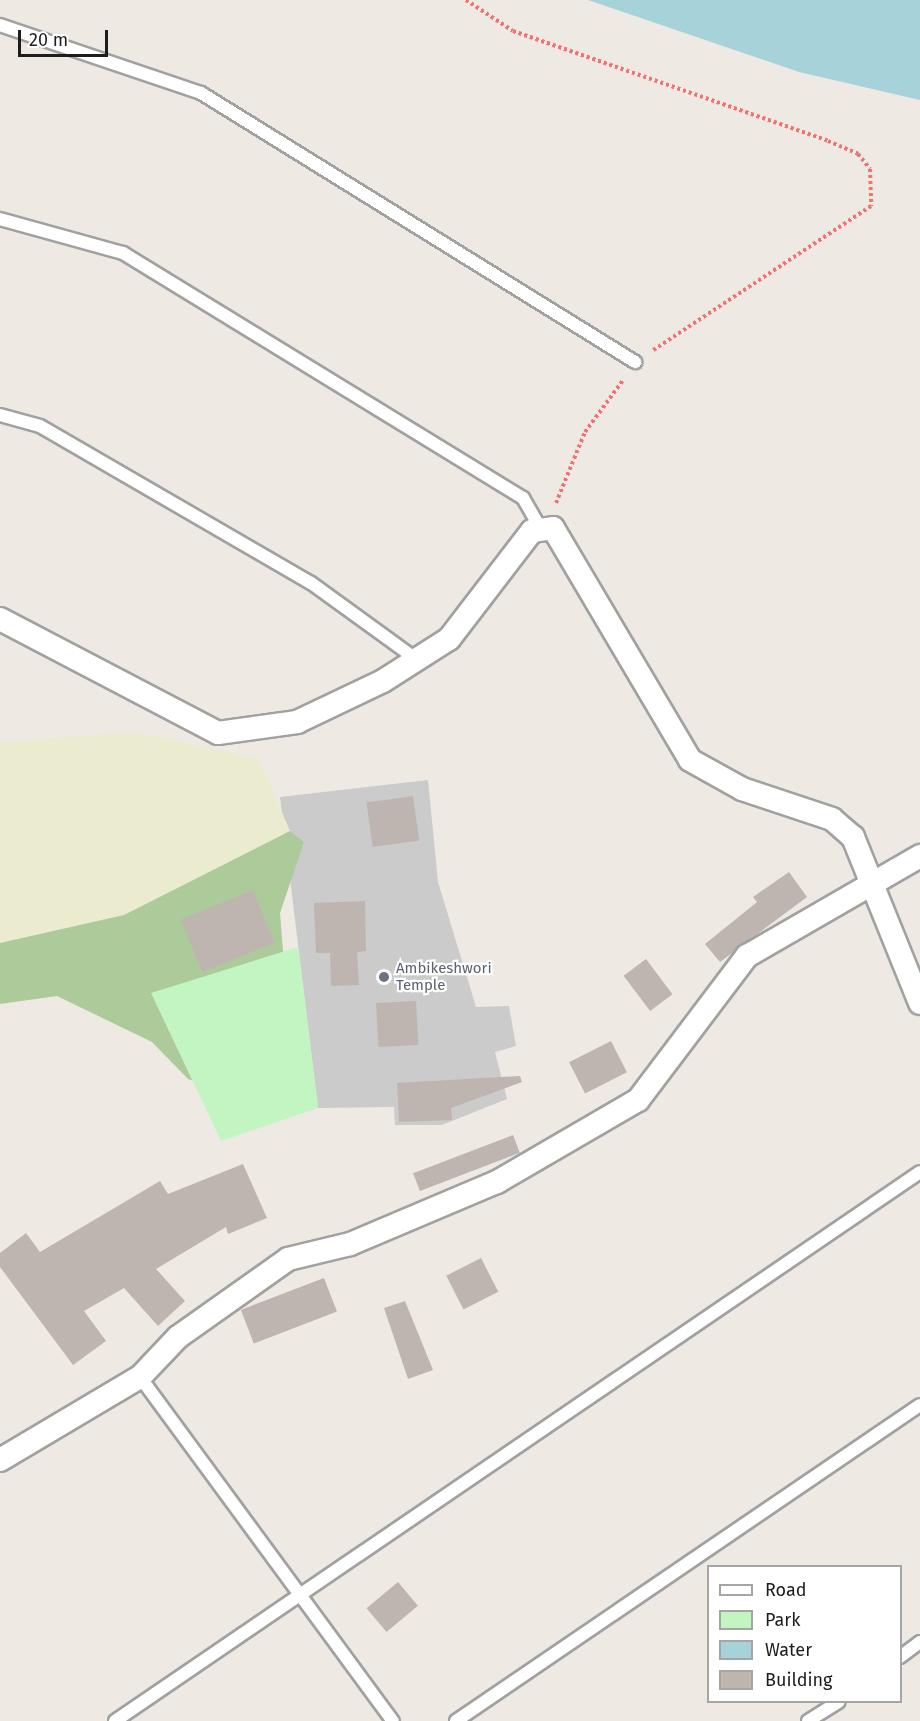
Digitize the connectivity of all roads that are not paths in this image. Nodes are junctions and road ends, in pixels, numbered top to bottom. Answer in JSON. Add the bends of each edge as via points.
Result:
{"nodes":[{"id":1,"x":0,"y":25,"type":"edge"},
{"id":2,"x":0,"y":219,"type":"edge"},
{"id":3,"x":635,"y":362,"type":"road end"},
{"id":4,"x":0,"y":415,"type":"edge"},
{"id":5,"x":543,"y":526,"type":"junction"},
{"id":6,"x":0,"y":619,"type":"edge"},
{"id":7,"x":416,"y":659,"type":"junction"},
{"id":8,"x":920,"y":856,"type":"edge"},
{"id":9,"x":874,"y":885,"type":"junction"},
{"id":10,"x":920,"y":1003,"type":"edge"},
{"id":11,"x":920,"y":1172,"type":"edge"},
{"id":12,"x":140,"y":1377,"type":"junction"},
{"id":13,"x":920,"y":1405,"type":"edge"},
{"id":14,"x":0,"y":1460,"type":"edge"},
{"id":15,"x":299,"y":1597,"type":"junction"},
{"id":16,"x":920,"y":1642,"type":"edge"},
{"id":17,"x":902,"y":1656,"type":"edge"},
{"id":18,"x":836,"y":1703,"type":"edge"},
{"id":19,"x":116,"y":1721,"type":"edge"},
{"id":20,"x":393,"y":1721,"type":"edge"},
{"id":21,"x":456,"y":1721,"type":"edge"},
{"id":22,"x":808,"y":1721,"type":"edge"}],
"edges":[{"from":1,"to":3,"type":"lane","via":[[201,93]]},
{"from":2,"to":5,"type":"lane","via":[[123,253],[523,498]]},
{"from":4,"to":7,"type":"lane","via":[[40,426],[311,583]]},
{"from":5,"to":7,"type":"street","via":[[449,639]]},
{"from":5,"to":9,"type":"street","via":[[562,536],[623,655],[690,760],[742,789],[832,819],[853,837]]},
{"from":6,"to":7,"type":"street","via":[[218,733],[297,722]]},
{"from":8,"to":9,"type":"street"},
{"from":9,"to":10,"type":"street"},
{"from":9,"to":12,"type":"street","via":[[747,956],[638,1100],[497,1182],[350,1244],[288,1259],[178,1337]]},
{"from":11,"to":15,"type":"lane"},
{"from":12,"to":14,"type":"street"},
{"from":12,"to":15,"type":"lane"},
{"from":13,"to":21,"type":"lane"},
{"from":15,"to":19,"type":"lane"},
{"from":15,"to":20,"type":"lane"},
{"from":16,"to":17,"type":"lane"},
{"from":18,"to":22,"type":"lane"}]}
